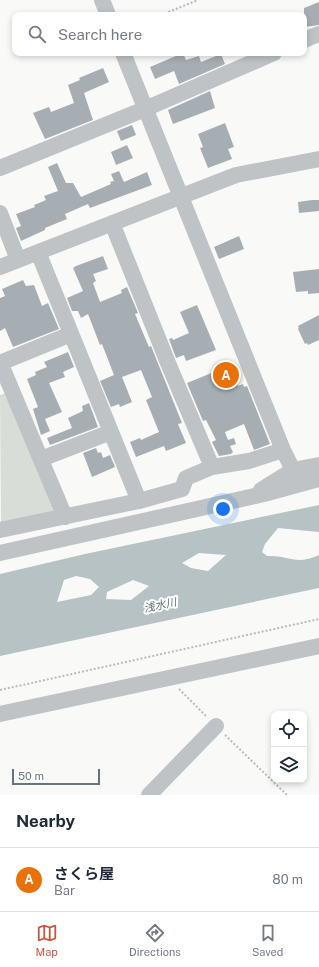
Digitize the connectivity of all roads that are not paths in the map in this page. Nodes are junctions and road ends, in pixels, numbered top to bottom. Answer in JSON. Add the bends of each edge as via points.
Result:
{"nodes":[{"id":1,"x":102,"y":0,"type":"edge"},
{"id":2,"x":107,"y":12,"type":"edge"},
{"id":3,"x":319,"y":34,"type":"edge"},
{"id":4,"x":307,"y":39,"type":"edge"},
{"id":5,"x":124,"y":56,"type":"edge"},
{"id":6,"x":267,"y":56,"type":"edge"},
{"id":7,"x":145,"y":109,"type":"junction"},
{"id":8,"x":319,"y":159,"type":"edge"},
{"id":9,"x":0,"y":168,"type":"edge"},
{"id":10,"x":181,"y":195,"type":"junction"},
{"id":11,"x":0,"y":213,"type":"edge"},
{"id":12,"x":112,"y":223,"type":"junction"},
{"id":13,"x":38,"y":252,"type":"junction"},
{"id":14,"x":18,"y":260,"type":"junction"},
{"id":15,"x":0,"y":267,"type":"edge"},
{"id":16,"x":71,"y":334,"type":"junction"},
{"id":17,"x":0,"y":363,"type":"edge"},
{"id":18,"x":5,"y":389,"type":"edge"},
{"id":19,"x":111,"y":432,"type":"junction"},
{"id":20,"x":283,"y":450,"type":"junction"},
{"id":21,"x":41,"y":459,"type":"junction"},
{"id":22,"x":319,"y":465,"type":"edge"},
{"id":23,"x":212,"y":467,"type":"junction"},
{"id":24,"x":293,"y":470,"type":"junction"},
{"id":25,"x":319,"y":479,"type":"edge"},
{"id":26,"x":251,"y":497,"type":"junction"},
{"id":27,"x":139,"y":501,"type":"junction"},
{"id":28,"x":65,"y":517,"type":"junction"},
{"id":29,"x":0,"y":530,"type":"edge"},
{"id":30,"x":0,"y":553,"type":"edge"},
{"id":31,"x":319,"y":646,"type":"edge"},
{"id":32,"x":0,"y":714,"type":"edge"},
{"id":33,"x":216,"y":726,"type":"road end"},
{"id":34,"x":149,"y":795,"type":"edge"}],
"edges":[{"from":1,"to":2,"type":"street"},
{"from":3,"to":4,"type":"street"},
{"from":5,"to":7,"type":"street"},
{"from":6,"to":7,"type":"street"},
{"from":7,"to":9,"type":"street"},
{"from":7,"to":10,"type":"street"},
{"from":8,"to":10,"type":"street","via":[[236,175]]},
{"from":10,"to":12,"type":"street"},
{"from":10,"to":20,"type":"street"},
{"from":11,"to":14,"type":"street"},
{"from":12,"to":13,"type":"street"},
{"from":12,"to":23,"type":"street"},
{"from":13,"to":14,"type":"street"},
{"from":13,"to":16,"type":"street"},
{"from":14,"to":15,"type":"street"},
{"from":16,"to":17,"type":"street"},
{"from":16,"to":19,"type":"street"},
{"from":17,"to":18,"type":"street"},
{"from":18,"to":21,"type":"street"},
{"from":19,"to":21,"type":"street"},
{"from":19,"to":27,"type":"street"},
{"from":20,"to":23,"type":"street","via":[[249,461]]},
{"from":20,"to":24,"type":"street"},
{"from":21,"to":28,"type":"street"},
{"from":22,"to":24,"type":"street"},
{"from":23,"to":27,"type":"street","via":[[186,478],[182,489]]},
{"from":24,"to":26,"type":"street"},
{"from":25,"to":26,"type":"street"},
{"from":26,"to":30,"type":"street"},
{"from":27,"to":28,"type":"street"},
{"from":28,"to":29,"type":"street"},
{"from":31,"to":32,"type":"street"},
{"from":33,"to":34,"type":"street"}]}
